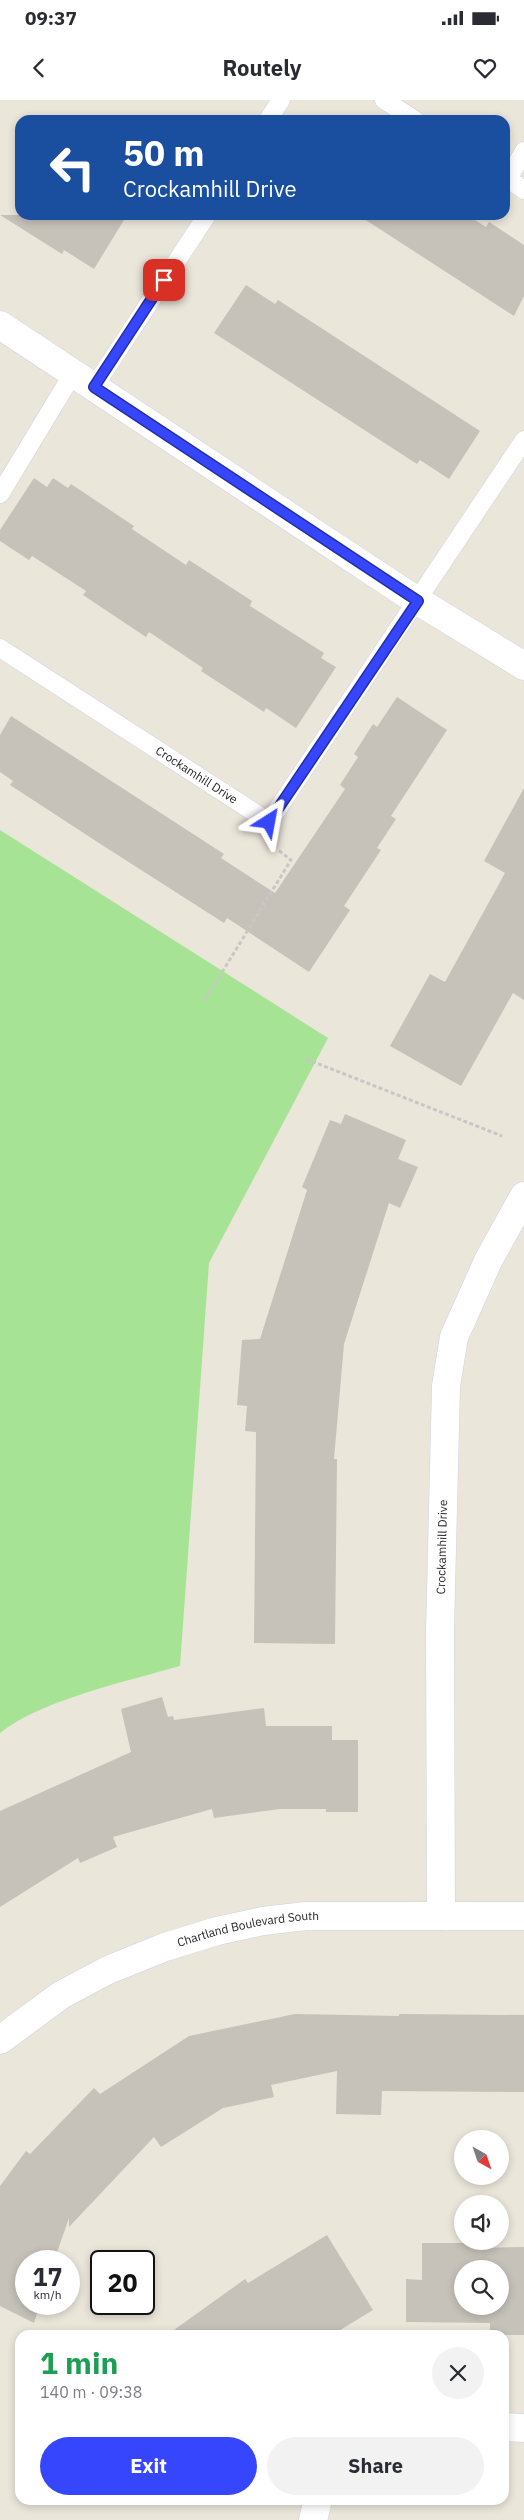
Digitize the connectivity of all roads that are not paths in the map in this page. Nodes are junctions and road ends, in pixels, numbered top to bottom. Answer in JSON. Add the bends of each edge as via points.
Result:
{"nodes":[{"id":1,"x":281,"y":100,"type":"edge"},
{"id":2,"x":384,"y":100,"type":"edge"},
{"id":3,"x":271,"y":115,"type":"edge"},
{"id":4,"x":407,"y":115,"type":"edge"},
{"id":5,"x":524,"y":152,"type":"edge"},
{"id":6,"x":510,"y":172,"type":"edge"},
{"id":7,"x":510,"y":181,"type":"edge"},
{"id":8,"x":524,"y":190,"type":"edge"},
{"id":9,"x":202,"y":220,"type":"edge"},
{"id":10,"x":0,"y":324,"type":"edge"},
{"id":11,"x":84,"y":380,"type":"junction"},
{"id":12,"x":524,"y":440,"type":"edge"},
{"id":13,"x":0,"y":494,"type":"edge"},
{"id":14,"x":418,"y":601,"type":"junction"},
{"id":15,"x":0,"y":648,"type":"edge"},
{"id":16,"x":524,"y":666,"type":"edge"},
{"id":17,"x":524,"y":1196,"type":"edge"},
{"id":18,"x":441,"y":1916,"type":"junction"},
{"id":19,"x":524,"y":1916,"type":"edge"},
{"id":20,"x":0,"y":2040,"type":"edge"},
{"id":21,"x":509,"y":2428,"type":"edge"},
{"id":22,"x":524,"y":2428,"type":"edge"},
{"id":23,"x":317,"y":2505,"type":"edge"},
{"id":24,"x":313,"y":2520,"type":"edge"}],
"edges":[{"from":1,"to":3,"type":"lane"},
{"from":2,"to":4,"type":"lane"},
{"from":5,"to":6,"type":"lane"},
{"from":7,"to":8,"type":"lane"},
{"from":9,"to":11,"type":"lane"},
{"from":10,"to":11,"type":"street"},
{"from":11,"to":13,"type":"lane"},
{"from":11,"to":14,"type":"street"},
{"from":12,"to":14,"type":"lane"},
{"from":14,"to":15,"type":"lane","name":"Crockamhill Drive","via":[[269,822]]},
{"from":14,"to":16,"type":"street"},
{"from":17,"to":18,"type":"street","name":"Crockamhill Drive","via":[[489,1259],[454,1337],[446,1386],[440,1632]]},
{"from":18,"to":19,"type":"street","name":"Chartland Boulevard South"},
{"from":18,"to":20,"type":"street","name":"Chartland Boulevard South","via":[[306,1916],[217,1931],[108,1970],[62,1995]]},
{"from":21,"to":22,"type":"street"},
{"from":23,"to":24,"type":"street"}]}
